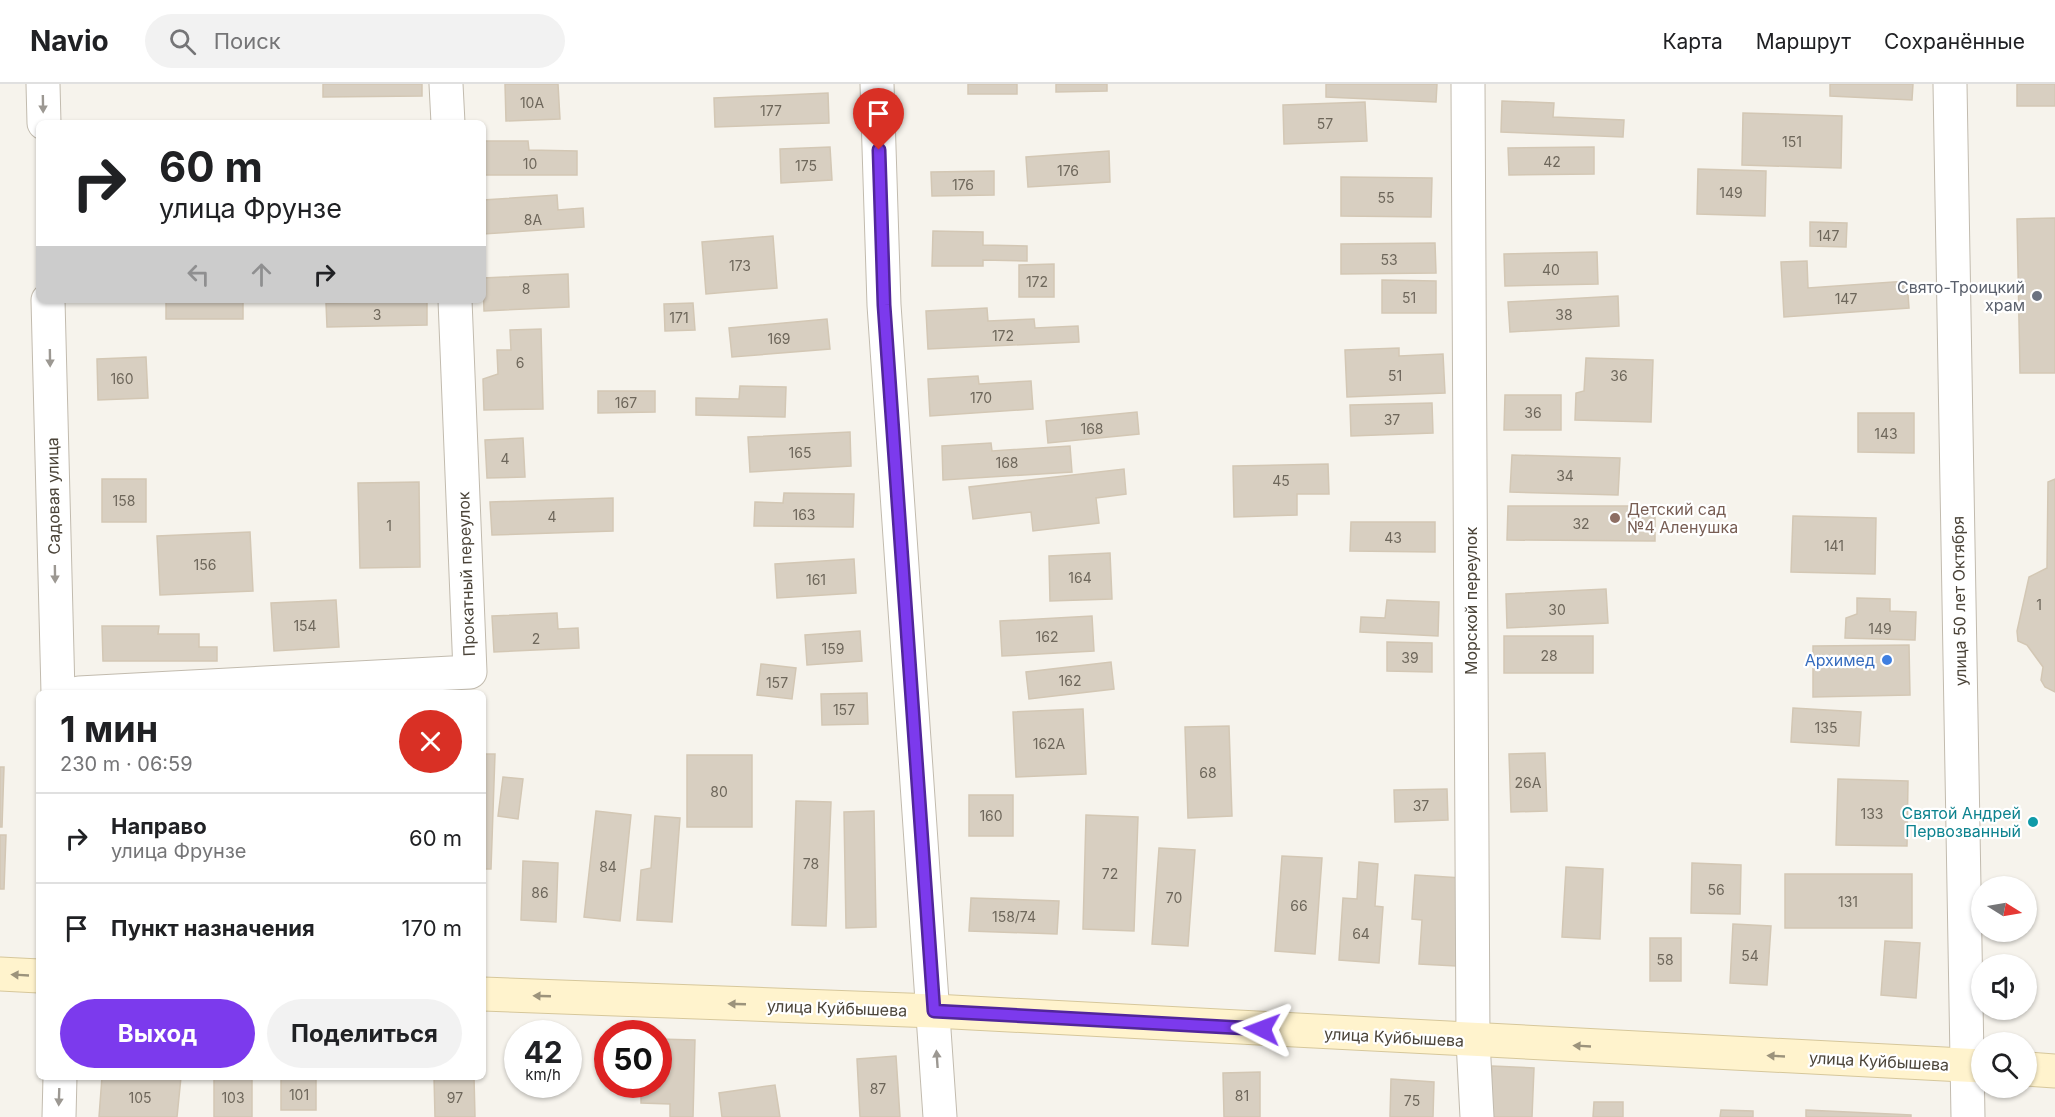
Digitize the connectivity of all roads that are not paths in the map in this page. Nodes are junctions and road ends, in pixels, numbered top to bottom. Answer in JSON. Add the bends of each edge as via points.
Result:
{"nodes":[{"id":1,"x":43,"y":84,"type":"edge"},
{"id":2,"x":446,"y":84,"type":"edge"},
{"id":3,"x":877,"y":84,"type":"edge"},
{"id":4,"x":1467,"y":84,"type":"edge"},
{"id":5,"x":1950,"y":84,"type":"edge"},
{"id":6,"x":44,"y":120,"type":"edge"},
{"id":7,"x":448,"y":120,"type":"edge"},
{"id":8,"x":48,"y":303,"type":"edge"},
{"id":9,"x":455,"y":303,"type":"edge"},
{"id":10,"x":58,"y":690,"type":"edge"},
{"id":11,"x":135,"y":690,"type":"edge"},
{"id":12,"x":0,"y":974,"type":"edge"},
{"id":13,"x":36,"y":976,"type":"edge"},
{"id":14,"x":486,"y":994,"type":"edge"},
{"id":15,"x":934,"y":1011,"type":"junction"},
{"id":16,"x":1973,"y":1032,"type":"edge"},
{"id":17,"x":1473,"y":1041,"type":"junction"},
{"id":18,"x":1971,"y":1066,"type":"edge"},
{"id":19,"x":2037,"y":1070,"type":"edge"},
{"id":20,"x":2055,"y":1071,"type":"edge"},
{"id":21,"x":60,"y":1080,"type":"edge"},
{"id":22,"x":1971,"y":1092,"type":"edge"},
{"id":23,"x":59,"y":1117,"type":"edge"},
{"id":24,"x":940,"y":1117,"type":"edge"},
{"id":25,"x":1477,"y":1117,"type":"edge"},
{"id":26,"x":1968,"y":1117,"type":"edge"}],
"edges":[{"from":1,"to":6,"type":"street","one_way":true},
{"from":2,"to":7,"type":"street"},
{"from":3,"to":15,"type":"street","via":[[884,305]]},
{"from":4,"to":17,"type":"street","name":"Морской переулок"},
{"from":5,"to":16,"type":"street","name":"улица 50 лет Октября"},
{"from":8,"to":10,"type":"street","name":"Садовая улица","one_way":true},
{"from":9,"to":11,"type":"street","name":"Прокатный переулок","via":[[470,672]]},
{"from":13,"to":12,"type":"main road","one_way":true},
{"from":15,"to":14,"type":"main road","name":"улица Куйбышева","one_way":true},
{"from":15,"to":17,"type":"main road","name":"улица Куйбышева"},
{"from":24,"to":15,"type":"street","one_way":true},
{"from":18,"to":17,"type":"main road","name":"улица Куйбышева","one_way":true},
{"from":17,"to":25,"type":"street","name":"Морской переулок"},
{"from":19,"to":20,"type":"main road"},
{"from":21,"to":23,"type":"street","one_way":true},
{"from":22,"to":26,"type":"street","name":"улица 50 лет Октября"}]}
